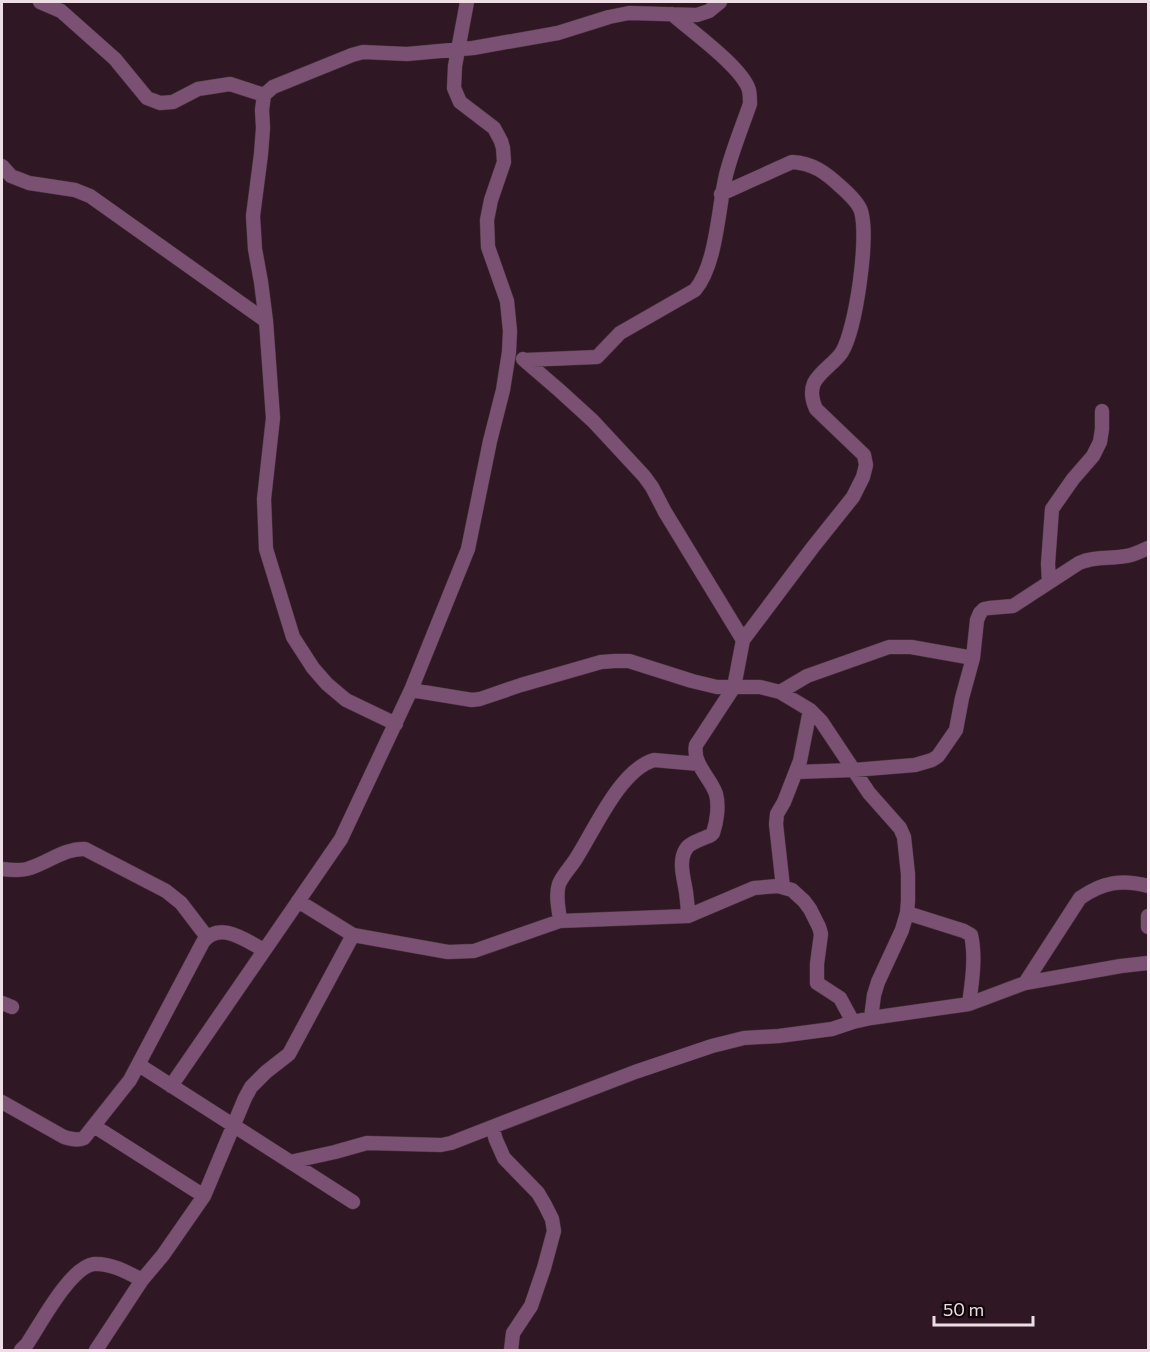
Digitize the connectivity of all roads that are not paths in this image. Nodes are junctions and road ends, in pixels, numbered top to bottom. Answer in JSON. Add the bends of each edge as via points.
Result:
{"nodes":[{"id":1,"x":40,"y":2,"type":"edge"},
{"id":2,"x":467,"y":2,"type":"edge"},
{"id":3,"x":720,"y":2,"type":"edge"},
{"id":4,"x":672,"y":14,"type":"junction"},
{"id":5,"x":458,"y":50,"type":"junction"},
{"id":6,"x":264,"y":95,"type":"junction"},
{"id":7,"x":2,"y":166,"type":"edge"},
{"id":8,"x":721,"y":194,"type":"junction"},
{"id":9,"x":266,"y":321,"type":"junction"},
{"id":10,"x":509,"y":352,"type":"junction"},
{"id":11,"x":525,"y":360,"type":"junction"},
{"id":12,"x":1102,"y":411,"type":"dead end"},
{"id":13,"x":1149,"y":548,"type":"edge"},
{"id":14,"x":1049,"y":582,"type":"junction"},
{"id":15,"x":743,"y":640,"type":"junction"},
{"id":16,"x":973,"y":658,"type":"junction"},
{"id":17,"x":734,"y":687,"type":"junction"},
{"id":18,"x":411,"y":690,"type":"junction"},
{"id":19,"x":780,"y":692,"type":"junction"},
{"id":20,"x":810,"y":710,"type":"junction"},
{"id":21,"x":396,"y":724,"type":"junction"},
{"id":22,"x":699,"y":764,"type":"junction"},
{"id":23,"x":854,"y":770,"type":"junction"},
{"id":24,"x":796,"y":772,"type":"junction"},
{"id":25,"x":2,"y":869,"type":"edge"},
{"id":26,"x":1149,"y":886,"type":"edge"},
{"id":27,"x":783,"y":887,"type":"junction"},
{"id":28,"x":298,"y":901,"type":"junction"},
{"id":29,"x":907,"y":913,"type":"junction"},
{"id":30,"x":688,"y":916,"type":"junction"},
{"id":31,"x":1149,"y":916,"type":"edge"},
{"id":32,"x":560,"y":921,"type":"junction"},
{"id":33,"x":1149,"y":927,"type":"edge"},
{"id":34,"x":353,"y":935,"type":"junction"},
{"id":35,"x":207,"y":937,"type":"junction"},
{"id":36,"x":264,"y":950,"type":"junction"},
{"id":37,"x":1149,"y":963,"type":"edge"},
{"id":38,"x":1025,"y":983,"type":"junction"},
{"id":39,"x":969,"y":1004,"type":"junction"},
{"id":40,"x":871,"y":1018,"type":"junction"},
{"id":41,"x":853,"y":1022,"type":"junction"},
{"id":42,"x":139,"y":1065,"type":"junction"},
{"id":43,"x":171,"y":1086,"type":"junction"},
{"id":44,"x":2,"y":1102,"type":"edge"},
{"id":45,"x":94,"y":1126,"type":"junction"},
{"id":46,"x":234,"y":1126,"type":"junction"},
{"id":47,"x":492,"y":1127,"type":"junction"},
{"id":48,"x":290,"y":1162,"type":"junction"},
{"id":49,"x":204,"y":1196,"type":"junction"},
{"id":50,"x":353,"y":1202,"type":"dead end"},
{"id":51,"x":142,"y":1280,"type":"junction"},
{"id":52,"x":21,"y":1350,"type":"edge"},
{"id":53,"x":96,"y":1350,"type":"edge"},
{"id":54,"x":511,"y":1350,"type":"edge"}],
"edges":[{"from":1,"to":6,"type":"street","via":[[61,11],[115,59],[147,98],[173,102],[198,89],[230,84]]},
{"from":2,"to":5,"type":"street"},
{"from":3,"to":4,"type":"street","via":[[697,15]]},
{"from":4,"to":5,"type":"street","via":[[629,13],[558,33]]},
{"from":4,"to":8,"type":"street","via":[[731,64],[748,88],[750,104]]},
{"from":5,"to":6,"type":"street","via":[[363,52],[273,87]]},
{"from":5,"to":10,"type":"street","via":[[454,88],[460,102],[494,128],[503,148],[504,162],[487,220],[488,247],[507,301]]},
{"from":6,"to":9,"type":"street","via":[[253,216]]},
{"from":7,"to":9,"type":"street","via":[[11,176],[29,183],[75,189],[90,196]]},
{"from":8,"to":11,"type":"street","via":[[709,260],[695,290],[620,333],[597,357]]},
{"from":8,"to":15,"type":"street","via":[[792,162],[804,162],[825,173],[856,202],[864,235],[851,329],[842,352],[816,379],[812,393],[821,415],[864,455],[863,477],[853,497]]},
{"from":9,"to":21,"type":"street","via":[[273,418],[264,499],[266,549],[293,637],[327,684],[346,700]]},
{"from":10,"to":11,"type":"street"},
{"from":10,"to":18,"type":"street","via":[[468,549]]},
{"from":11,"to":15,"type":"street","via":[[593,421],[644,476]]},
{"from":12,"to":14,"type":"street","via":[[1100,442],[1093,456],[1052,509]]},
{"from":13,"to":14,"type":"street","via":[[1126,556],[1087,559]]},
{"from":14,"to":16,"type":"street","via":[[1013,606],[984,609],[977,620]]},
{"from":15,"to":17,"type":"street"},
{"from":16,"to":19,"type":"street","via":[[889,647],[807,676]]},
{"from":16,"to":23,"type":"street","via":[[957,730],[938,756],[915,765]]},
{"from":17,"to":18,"type":"street","via":[[717,687],[615,661],[532,681],[480,699]]},
{"from":17,"to":19,"type":"street"},
{"from":17,"to":22,"type":"street","via":[[698,740],[695,750]]},
{"from":18,"to":21,"type":"street"},
{"from":19,"to":20,"type":"street"},
{"from":20,"to":23,"type":"street"},
{"from":20,"to":24,"type":"street"},
{"from":21,"to":28,"type":"street","via":[[341,839]]},
{"from":22,"to":30,"type":"street","via":[[716,795],[716,818],[711,835],[688,846],[682,859]]},
{"from":22,"to":32,"type":"street","via":[[654,760],[632,773],[607,805],[560,882]]},
{"from":23,"to":24,"type":"street"},
{"from":23,"to":29,"type":"street","via":[[904,837]]},
{"from":24,"to":27,"type":"street","via":[[777,814]]},
{"from":25,"to":35,"type":"street","via":[[29,868],[65,852],[85,849],[166,891],[181,903]]},
{"from":26,"to":38,"type":"street","via":[[1116,882],[1080,898]]},
{"from":27,"to":30,"type":"street","via":[[754,888]]},
{"from":27,"to":41,"type":"street","via":[[792,890],[810,909],[819,927],[817,983],[840,998]]},
{"from":28,"to":34,"type":"street"},
{"from":28,"to":36,"type":"street"},
{"from":29,"to":39,"type":"street","via":[[970,936],[973,980]]},
{"from":29,"to":40,"type":"street","via":[[878,982]]},
{"from":30,"to":32,"type":"street"},
{"from":31,"to":33,"type":"street"},
{"from":32,"to":34,"type":"street","via":[[474,951],[448,952]]},
{"from":34,"to":46,"type":"street","via":[[288,1054],[251,1087]]},
{"from":35,"to":36,"type":"street","via":[[227,932]]},
{"from":35,"to":42,"type":"street"},
{"from":36,"to":43,"type":"street"},
{"from":37,"to":38,"type":"street"},
{"from":38,"to":39,"type":"street"},
{"from":39,"to":40,"type":"street"},
{"from":40,"to":41,"type":"street"},
{"from":41,"to":47,"type":"street","via":[[832,1029],[744,1038],[712,1046]]},
{"from":42,"to":43,"type":"street"},
{"from":42,"to":45,"type":"street"},
{"from":43,"to":46,"type":"street"},
{"from":44,"to":45,"type":"street","via":[[64,1137],[84,1138]]},
{"from":45,"to":49,"type":"street"},
{"from":46,"to":48,"type":"street"},
{"from":46,"to":49,"type":"street"},
{"from":47,"to":48,"type":"street","via":[[441,1145],[367,1143]]},
{"from":47,"to":54,"type":"street","via":[[504,1158],[545,1204],[554,1231],[531,1306],[513,1333]]},
{"from":48,"to":50,"type":"street"},
{"from":49,"to":51,"type":"street"},
{"from":51,"to":52,"type":"street","via":[[119,1268],[86,1266],[63,1287]]},
{"from":51,"to":53,"type":"street"}]}
